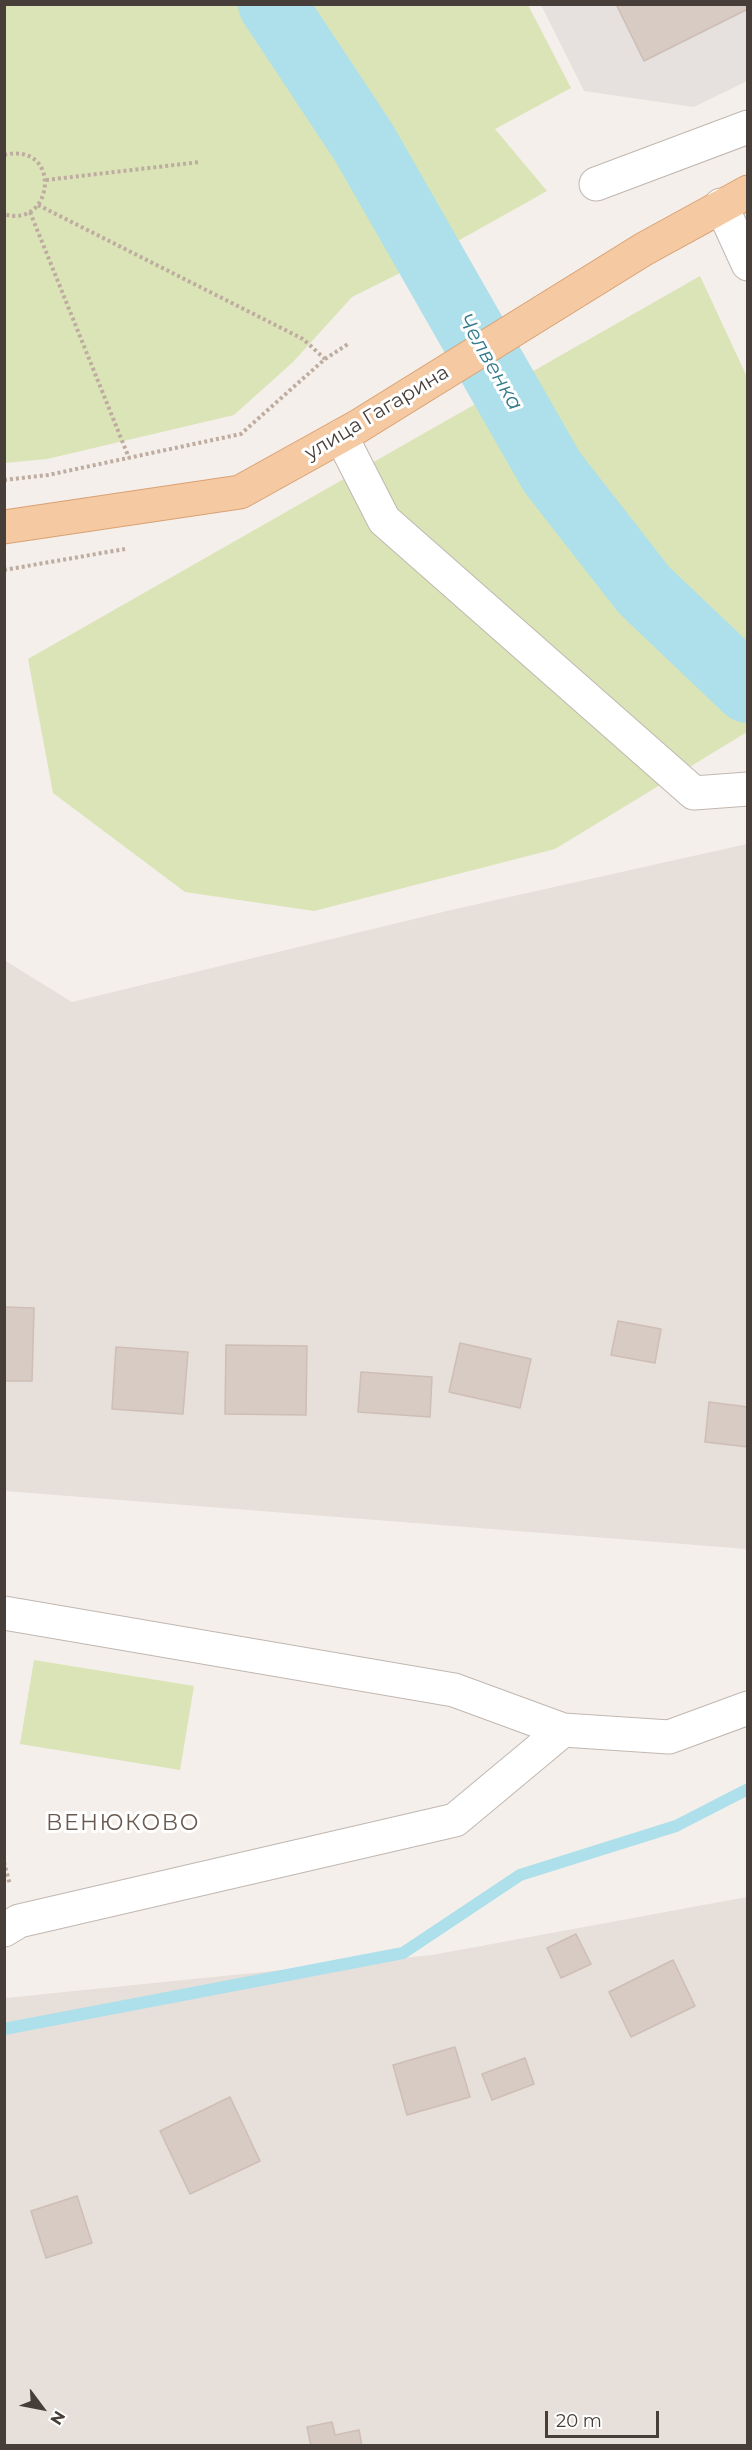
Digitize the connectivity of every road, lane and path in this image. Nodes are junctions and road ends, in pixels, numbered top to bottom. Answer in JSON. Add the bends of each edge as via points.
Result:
{"nodes":[{"id":1,"x":747,"y":127,"type":"edge"},
{"id":2,"x":4,"y":155,"type":"edge"},
{"id":3,"x":200,"y":162,"type":"dead end"},
{"id":4,"x":46,"y":180,"type":"junction"},
{"id":5,"x":596,"y":184,"type":"dead end"},
{"id":6,"x":734,"y":198,"type":"edge"},
{"id":7,"x":38,"y":205,"type":"junction"},
{"id":8,"x":30,"y":212,"type":"junction"},
{"id":9,"x":6,"y":215,"type":"edge"},
{"id":10,"x":4,"y":223,"type":"edge"},
{"id":11,"x":747,"y":264,"type":"edge"},
{"id":12,"x":348,"y":344,"type":"dead end"},
{"id":13,"x":325,"y":359,"type":"junction"},
{"id":14,"x":349,"y":431,"type":"junction"},
{"id":15,"x":129,"y":458,"type":"junction"},
{"id":16,"x":4,"y":480,"type":"edge"},
{"id":17,"x":4,"y":527,"type":"edge"},
{"id":18,"x":747,"y":789,"type":"edge"},
{"id":19,"x":4,"y":1613,"type":"edge"},
{"id":20,"x":747,"y":1708,"type":"edge"},
{"id":21,"x":563,"y":1730,"type":"junction"},
{"id":22,"x":4,"y":1930,"type":"edge"}],
"edges":[{"from":1,"to":5,"type":"street"},
{"from":2,"to":4,"type":"path","via":[[30,156],[41,166]]},
{"from":3,"to":4,"type":"path"},
{"from":4,"to":7,"type":"path","via":[[45,195]]},
{"from":6,"to":11,"type":"street"},
{"from":6,"to":14,"type":"main road","name":"улица Гагарина"},
{"from":7,"to":8,"type":"path"},
{"from":7,"to":13,"type":"path","via":[[303,339]]},
{"from":8,"to":9,"type":"path"},
{"from":8,"to":15,"type":"path"},
{"from":9,"to":10,"type":"path"},
{"from":12,"to":13,"type":"path"},
{"from":13,"to":15,"type":"path","via":[[241,434]]},
{"from":14,"to":17,"type":"main road","name":"улица Гагарина","via":[[240,492]]},
{"from":14,"to":18,"type":"street","via":[[384,520],[694,793]]},
{"from":15,"to":16,"type":"path"},
{"from":19,"to":21,"type":"street","via":[[454,1690]]},
{"from":20,"to":21,"type":"street","via":[[669,1737]]},
{"from":21,"to":22,"type":"street","via":[[455,1820],[19,1921]]}]}
